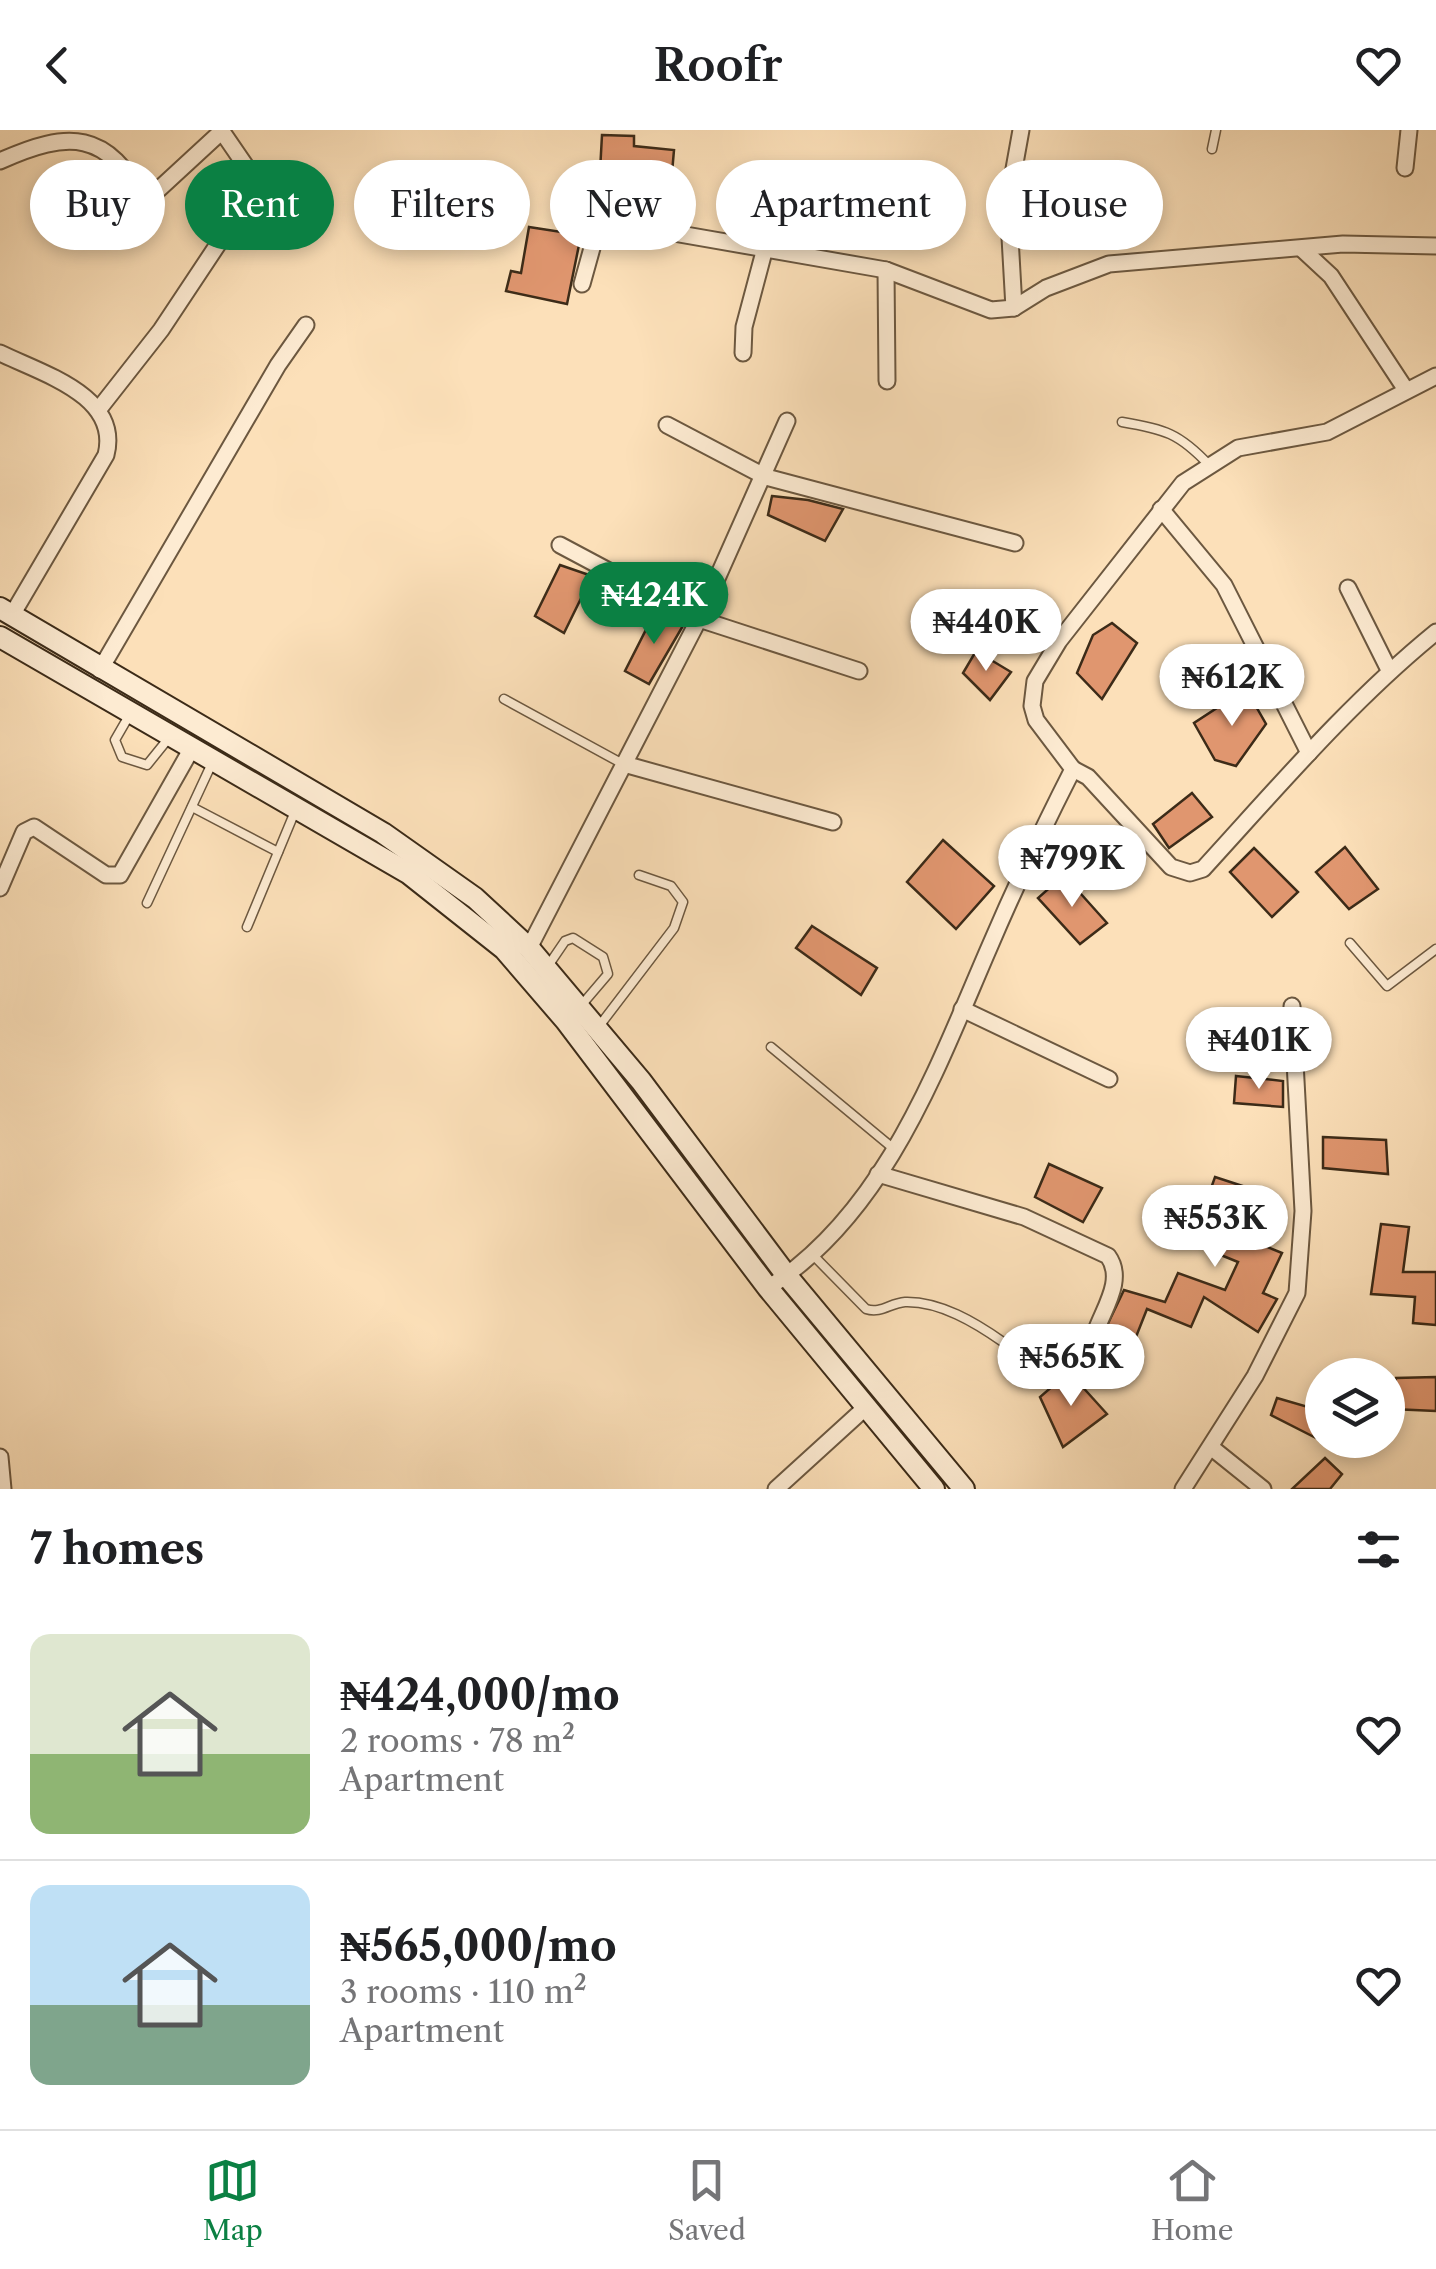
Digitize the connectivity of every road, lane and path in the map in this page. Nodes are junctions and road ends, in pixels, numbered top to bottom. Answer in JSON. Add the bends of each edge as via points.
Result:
{"nodes":[{"id":1,"x":222,"y":130,"type":"edge"},
{"id":2,"x":1021,"y":130,"type":"edge"},
{"id":3,"x":1216,"y":130,"type":"edge"},
{"id":4,"x":1409,"y":130,"type":"edge"},
{"id":5,"x":1212,"y":149,"type":"dead end"},
{"id":6,"x":0,"y":161,"type":"edge"},
{"id":7,"x":1406,"y":168,"type":"dead end"},
{"id":8,"x":716,"y":240,"type":"edge"},
{"id":9,"x":1436,"y":246,"type":"edge"},
{"id":10,"x":764,"y":250,"type":"edge"},
{"id":11,"x":776,"y":250,"type":"edge"},
{"id":12,"x":1304,"y":250,"type":"junction"},
{"id":13,"x":886,"y":270,"type":"junction"},
{"id":14,"x":582,"y":284,"type":"dead end"},
{"id":15,"x":1014,"y":308,"type":"junction"},
{"id":16,"x":306,"y":326,"type":"dead end"},
{"id":17,"x":0,"y":353,"type":"edge"},
{"id":18,"x":743,"y":353,"type":"dead end"},
{"id":19,"x":1436,"y":376,"type":"edge"},
{"id":20,"x":886,"y":381,"type":"dead end"},
{"id":21,"x":1406,"y":390,"type":"junction"},
{"id":22,"x":99,"y":409,"type":"junction"},
{"id":23,"x":787,"y":421,"type":"dead end"},
{"id":24,"x":1122,"y":422,"type":"dead end"},
{"id":25,"x":667,"y":425,"type":"dead end"},
{"id":26,"x":1208,"y":465,"type":"junction"},
{"id":27,"x":766,"y":476,"type":"junction"},
{"id":28,"x":1161,"y":508,"type":"junction"},
{"id":29,"x":1015,"y":543,"type":"dead end"},
{"id":30,"x":560,"y":545,"type":"dead end"},
{"id":31,"x":1348,"y":588,"type":"dead end"},
{"id":32,"x":6,"y":612,"type":"edge"},
{"id":33,"x":699,"y":620,"type":"junction"},
{"id":34,"x":1436,"y":632,"type":"edge"},
{"id":35,"x":0,"y":637,"type":"edge"},
{"id":36,"x":100,"y":670,"type":"junction"},
{"id":37,"x":1389,"y":670,"type":"junction"},
{"id":38,"x":859,"y":671,"type":"dead end"},
{"id":39,"x":504,"y":699,"type":"dead end"},
{"id":40,"x":130,"y":714,"type":"junction"},
{"id":41,"x":170,"y":736,"type":"junction"},
{"id":42,"x":192,"y":748,"type":"junction"},
{"id":43,"x":1309,"y":752,"type":"junction"},
{"id":44,"x":213,"y":760,"type":"junction"},
{"id":45,"x":624,"y":764,"type":"junction"},
{"id":46,"x":1073,"y":769,"type":"junction"},
{"id":47,"x":192,"y":807,"type":"junction"},
{"id":48,"x":296,"y":809,"type":"junction"},
{"id":49,"x":833,"y":822,"type":"dead end"},
{"id":50,"x":278,"y":852,"type":"junction"},
{"id":51,"x":639,"y":875,"type":"dead end"},
{"id":52,"x":0,"y":888,"type":"edge"},
{"id":53,"x":147,"y":903,"type":"dead end"},
{"id":54,"x":247,"y":927,"type":"dead end"},
{"id":55,"x":1350,"y":944,"type":"dead end"},
{"id":56,"x":529,"y":948,"type":"junction"},
{"id":57,"x":1436,"y":949,"type":"edge"},
{"id":58,"x":546,"y":968,"type":"junction"},
{"id":59,"x":1292,"y":1006,"type":"dead end"},
{"id":60,"x":579,"y":1008,"type":"junction"},
{"id":61,"x":962,"y":1009,"type":"junction"},
{"id":62,"x":597,"y":1028,"type":"junction"},
{"id":63,"x":770,"y":1047,"type":"dead end"},
{"id":64,"x":1109,"y":1079,"type":"dead end"},
{"id":65,"x":894,"y":1149,"type":"junction"},
{"id":66,"x":878,"y":1174,"type":"junction"},
{"id":67,"x":810,"y":1252,"type":"junction"},
{"id":68,"x":778,"y":1282,"type":"junction"},
{"id":69,"x":1097,"y":1328,"type":"dead end"},
{"id":70,"x":1003,"y":1342,"type":"dead end"},
{"id":71,"x":865,"y":1408,"type":"junction"},
{"id":72,"x":1212,"y":1448,"type":"junction"},
{"id":73,"x":0,"y":1458,"type":"edge"},
{"id":74,"x":0,"y":1465,"type":"edge"},
{"id":75,"x":4,"y":1489,"type":"edge"},
{"id":76,"x":776,"y":1489,"type":"edge"},
{"id":77,"x":934,"y":1489,"type":"edge"},
{"id":78,"x":964,"y":1489,"type":"edge"},
{"id":79,"x":1183,"y":1489,"type":"edge"},
{"id":80,"x":1263,"y":1489,"type":"edge"}],
"edges":[{"from":1,"to":6,"type":"street","via":[[145,202],[129,172],[109,152],[93,147],[45,141]]},
{"from":1,"to":22,"type":"street","via":[[258,184],[161,330]]},
{"from":2,"to":15,"type":"street","via":[[1008,202]]},
{"from":3,"to":5,"type":"lane"},
{"from":4,"to":7,"type":"street"},
{"from":8,"to":14,"type":"street","via":[[605,221]]},
{"from":9,"to":12,"type":"street"},
{"from":10,"to":18,"type":"street"},
{"from":11,"to":13,"type":"street"},
{"from":12,"to":15,"type":"street","via":[[1109,264]]},
{"from":12,"to":21,"type":"street","via":[[1331,276]]},
{"from":13,"to":15,"type":"street","via":[[973,306]]},
{"from":13,"to":20,"type":"street"},
{"from":16,"to":36,"type":"street"},
{"from":17,"to":22,"type":"street"},
{"from":19,"to":21,"type":"street"},
{"from":21,"to":26,"type":"street","via":[[1327,432],[1238,448]]},
{"from":22,"to":32,"type":"street","via":[[108,423],[106,455]]},
{"from":23,"to":27,"type":"street"},
{"from":24,"to":26,"type":"lane","via":[[1186,440]]},
{"from":25,"to":27,"type":"street"},
{"from":26,"to":28,"type":"street"},
{"from":27,"to":29,"type":"street"},
{"from":27,"to":33,"type":"street"},
{"from":28,"to":43,"type":"street","via":[[1224,585]]},
{"from":28,"to":46,"type":"street","via":[[1035,681],[1036,720]]},
{"from":30,"to":33,"type":"street"},
{"from":31,"to":37,"type":"street"},
{"from":32,"to":36,"type":"main road"},
{"from":33,"to":38,"type":"street"},
{"from":33,"to":45,"type":"street"},
{"from":34,"to":37,"type":"street"},
{"from":35,"to":40,"type":"main road"},
{"from":36,"to":56,"type":"main road","via":[[383,833],[475,898]]},
{"from":37,"to":43,"type":"street"},
{"from":39,"to":45,"type":"lane"},
{"from":40,"to":41,"type":"main road"},
{"from":40,"to":41,"type":"lane","via":[[115,740],[131,763],[152,762]]},
{"from":41,"to":42,"type":"main road"},
{"from":42,"to":44,"type":"main road"},
{"from":42,"to":52,"type":"street","via":[[120,875],[106,875],[34,827],[24,832]]},
{"from":43,"to":46,"type":"street","via":[[1203,869],[1190,874],[1171,866]]},
{"from":44,"to":47,"type":"lane"},
{"from":44,"to":48,"type":"main road"},
{"from":45,"to":49,"type":"street"},
{"from":45,"to":56,"type":"street"},
{"from":46,"to":61,"type":"street"},
{"from":47,"to":50,"type":"lane"},
{"from":47,"to":53,"type":"lane"},
{"from":48,"to":50,"type":"lane"},
{"from":48,"to":68,"type":"main road","via":[[408,872],[504,949]]},
{"from":50,"to":54,"type":"lane"},
{"from":51,"to":62,"type":"lane","via":[[681,894],[680,916]]},
{"from":55,"to":57,"type":"lane","via":[[1387,986]]},
{"from":56,"to":58,"type":"main road"},
{"from":58,"to":60,"type":"main road"},
{"from":58,"to":60,"type":"lane","via":[[573,938],[603,958],[608,974]]},
{"from":59,"to":72,"type":"street","via":[[1304,1211],[1297,1292]]},
{"from":60,"to":62,"type":"main road"},
{"from":61,"to":64,"type":"street"},
{"from":61,"to":65,"type":"street","via":[[935,1079]]},
{"from":62,"to":68,"type":"main road","via":[[641,1081]]},
{"from":63,"to":65,"type":"lane"},
{"from":65,"to":66,"type":"street"},
{"from":66,"to":67,"type":"street"},
{"from":66,"to":69,"type":"street","via":[[1024,1217],[1108,1256],[1115,1281]]},
{"from":67,"to":68,"type":"street"},
{"from":67,"to":70,"type":"lane","via":[[874,1312],[906,1302],[922,1305],[965,1317]]},
{"from":68,"to":71,"type":"main road"},
{"from":68,"to":78,"type":"main road"},
{"from":71,"to":76,"type":"street"},
{"from":71,"to":77,"type":"main road"},
{"from":72,"to":79,"type":"street"},
{"from":72,"to":80,"type":"street"},
{"from":73,"to":74,"type":"street"},
{"from":74,"to":75,"type":"street"}]}
